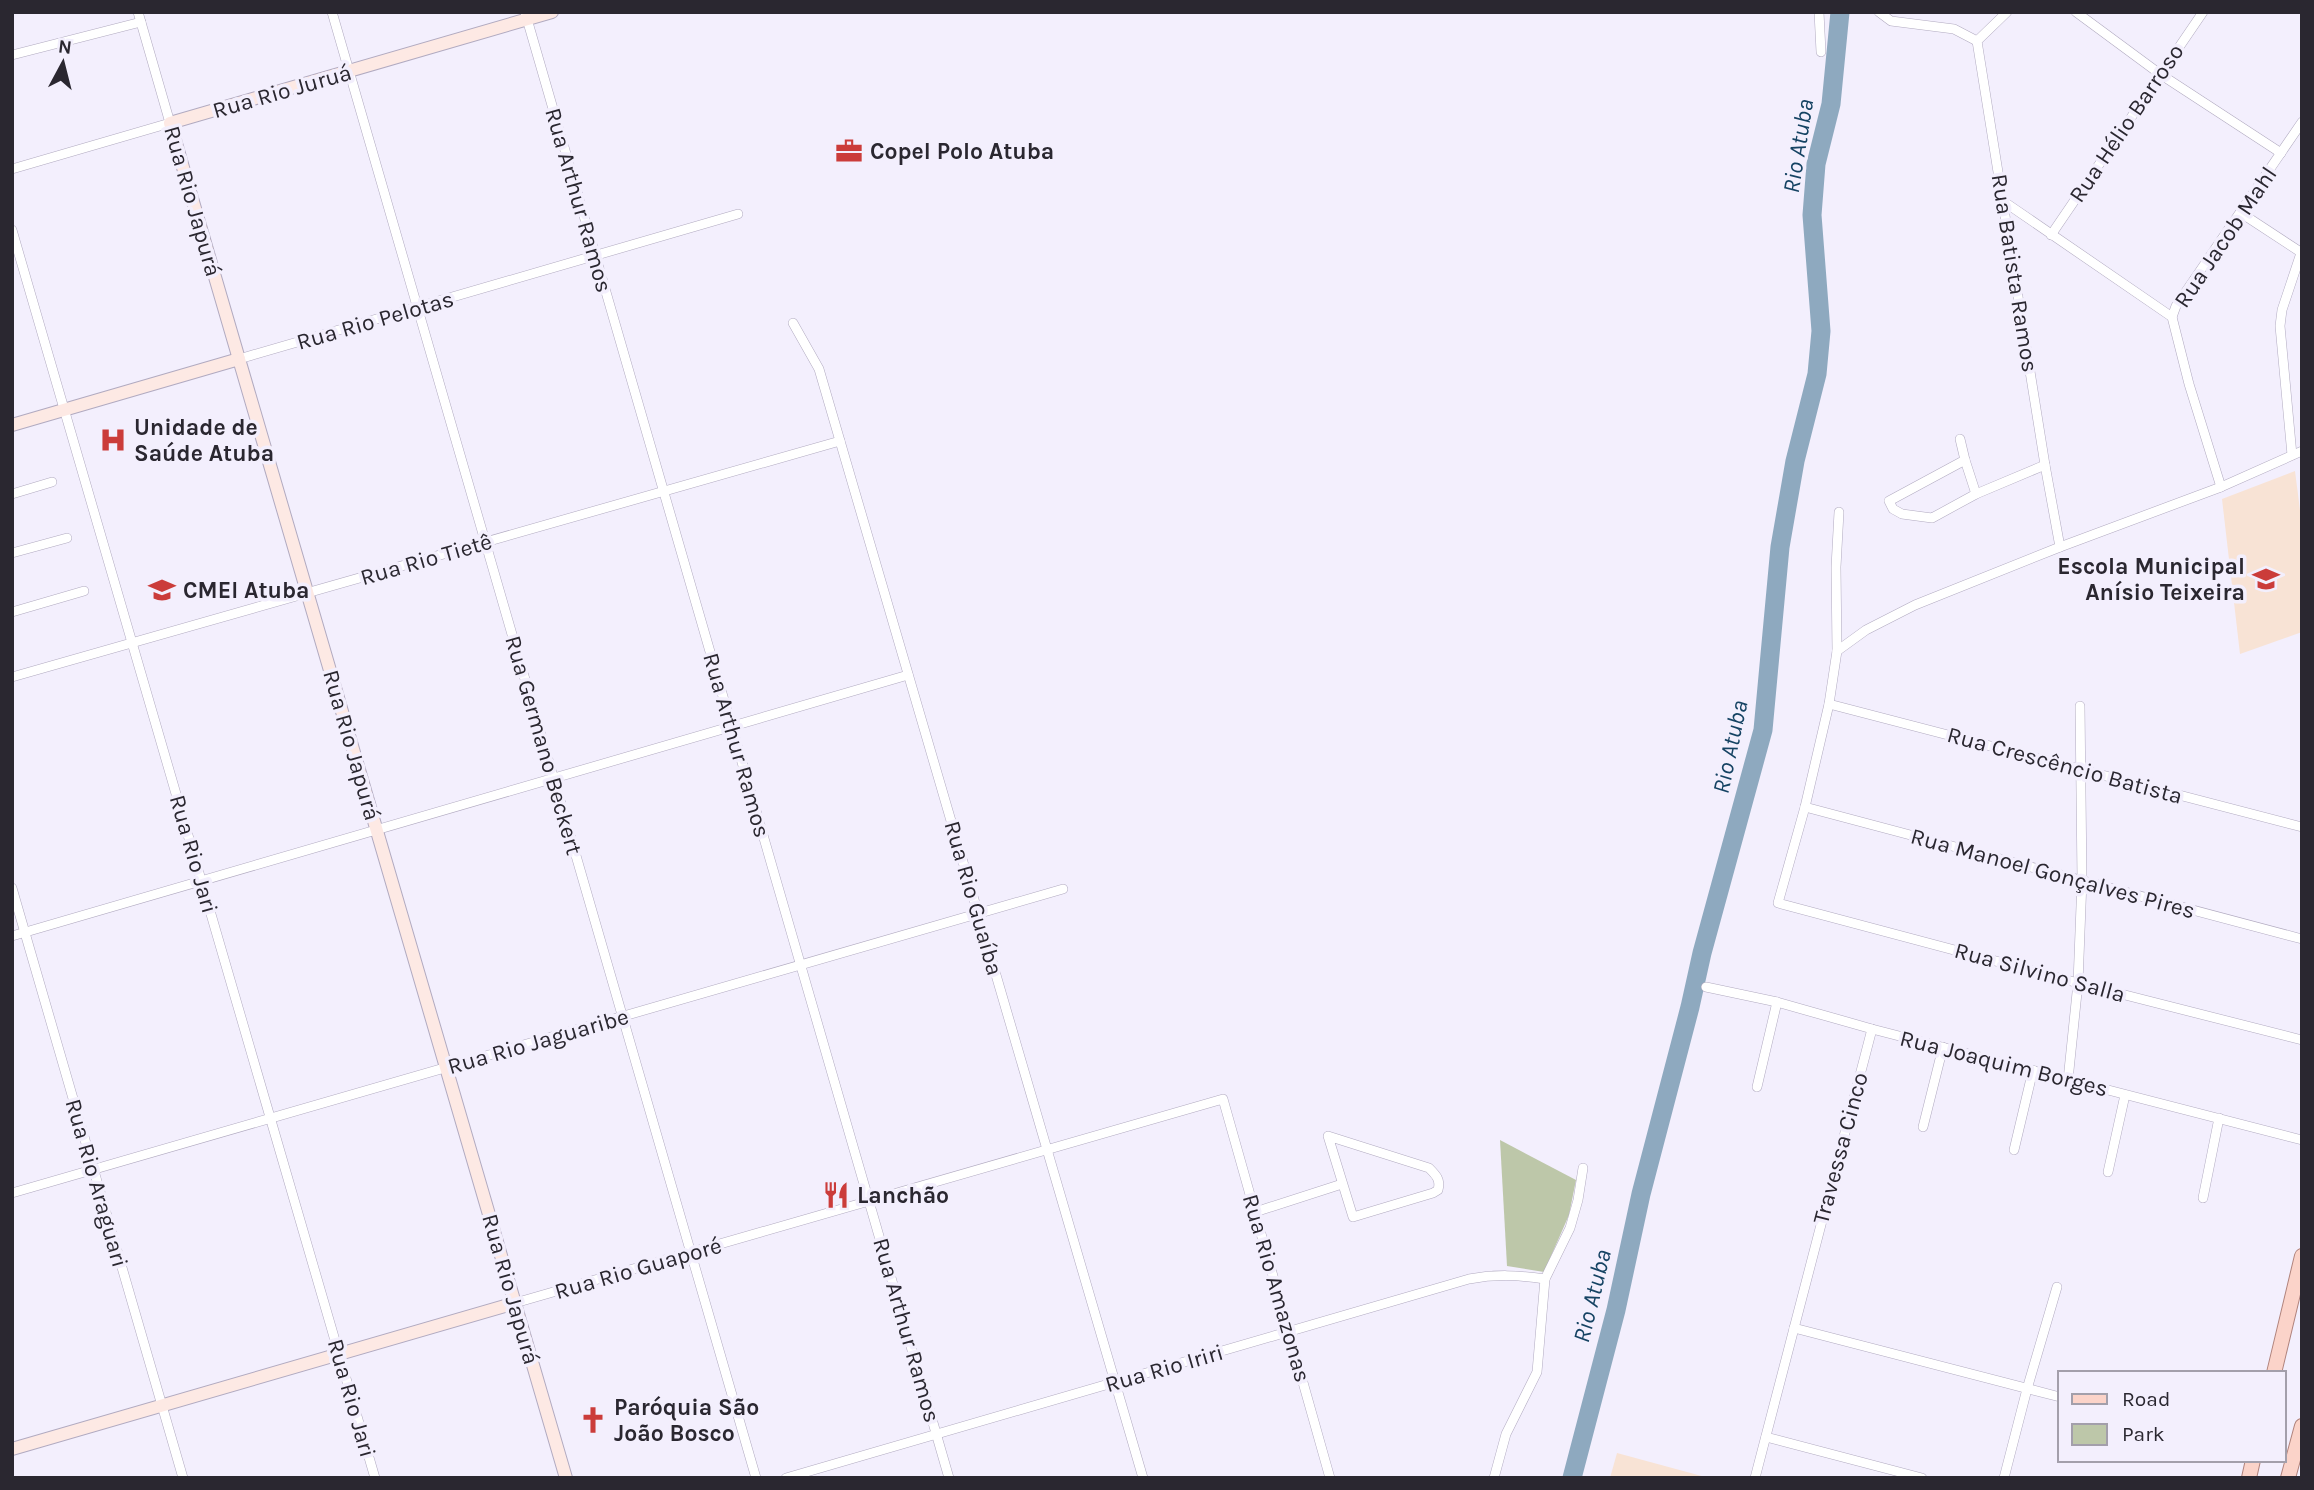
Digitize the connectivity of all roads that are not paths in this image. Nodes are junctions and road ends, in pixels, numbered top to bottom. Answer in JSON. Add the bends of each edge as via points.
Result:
{"nodes":[{"id":1,"x":332,"y":12,"type":"edge"},
{"id":2,"x":552,"y":12,"type":"edge"},
{"id":3,"x":1819,"y":12,"type":"edge"},
{"id":4,"x":1879,"y":12,"type":"edge"},
{"id":5,"x":2007,"y":12,"type":"edge"},
{"id":6,"x":2076,"y":12,"type":"edge"},
{"id":7,"x":2203,"y":12,"type":"edge"},
{"id":8,"x":526,"y":16,"type":"edge"},
{"id":9,"x":139,"y":17,"type":"edge"},
{"id":10,"x":1977,"y":41,"type":"junction"},
{"id":11,"x":1821,"y":52,"type":"dead end"},
{"id":12,"x":12,"y":55,"type":"edge"},
{"id":13,"x":349,"y":71,"type":"junction"},
{"id":14,"x":2160,"y":74,"type":"junction"},
{"id":15,"x":2302,"y":122,"type":"edge"},
{"id":16,"x":170,"y":123,"type":"junction"},
{"id":17,"x":2281,"y":153,"type":"junction"},
{"id":18,"x":12,"y":169,"type":"edge"},
{"id":19,"x":2003,"y":201,"type":"junction"},
{"id":20,"x":2241,"y":213,"type":"junction"},
{"id":21,"x":738,"y":215,"type":"dead end"},
{"id":22,"x":12,"y":230,"type":"edge"},
{"id":23,"x":2051,"y":235,"type":"junction"},
{"id":24,"x":2301,"y":253,"type":"edge"},
{"id":25,"x":596,"y":256,"type":"junction"},
{"id":26,"x":418,"y":307,"type":"junction"},
{"id":27,"x":2172,"y":317,"type":"junction"},
{"id":28,"x":793,"y":323,"type":"dead end"},
{"id":29,"x":239,"y":359,"type":"junction"},
{"id":30,"x":65,"y":410,"type":"junction"},
{"id":31,"x":12,"y":425,"type":"edge"},
{"id":32,"x":1960,"y":439,"type":"dead end"},
{"id":33,"x":840,"y":441,"type":"junction"},
{"id":34,"x":2297,"y":453,"type":"edge"},
{"id":35,"x":1965,"y":460,"type":"junction"},
{"id":36,"x":2045,"y":465,"type":"junction"},
{"id":37,"x":52,"y":482,"type":"dead end"},
{"id":38,"x":2221,"y":487,"type":"junction"},
{"id":39,"x":664,"y":491,"type":"junction"},
{"id":40,"x":12,"y":494,"type":"edge"},
{"id":41,"x":1976,"y":494,"type":"junction"},
{"id":42,"x":1839,"y":512,"type":"dead end"},
{"id":43,"x":67,"y":538,"type":"dead end"},
{"id":44,"x":486,"y":542,"type":"junction"},
{"id":45,"x":2060,"y":547,"type":"junction"},
{"id":46,"x":12,"y":554,"type":"edge"},
{"id":47,"x":84,"y":591,"type":"dead end"},
{"id":48,"x":308,"y":593,"type":"junction"},
{"id":49,"x":12,"y":612,"type":"edge"},
{"id":50,"x":132,"y":642,"type":"junction"},
{"id":51,"x":1837,"y":651,"type":"junction"},
{"id":52,"x":908,"y":675,"type":"junction"},
{"id":53,"x":12,"y":677,"type":"edge"},
{"id":54,"x":1829,"y":704,"type":"junction"},
{"id":55,"x":2080,"y":706,"type":"dead end"},
{"id":56,"x":732,"y":727,"type":"junction"},
{"id":57,"x":2082,"y":770,"type":"junction"},
{"id":58,"x":554,"y":779,"type":"junction"},
{"id":59,"x":1805,"y":807,"type":"junction"},
{"id":60,"x":2302,"y":827,"type":"edge"},
{"id":61,"x":377,"y":830,"type":"junction"},
{"id":62,"x":2082,"y":880,"type":"junction"},
{"id":63,"x":201,"y":881,"type":"junction"},
{"id":64,"x":12,"y":888,"type":"edge"},
{"id":65,"x":1063,"y":889,"type":"dead end"},
{"id":66,"x":978,"y":913,"type":"junction"},
{"id":67,"x":25,"y":933,"type":"junction"},
{"id":68,"x":12,"y":936,"type":"edge"},
{"id":69,"x":2302,"y":939,"type":"edge"},
{"id":70,"x":801,"y":965,"type":"junction"},
{"id":71,"x":2078,"y":983,"type":"junction"},
{"id":72,"x":1706,"y":987,"type":"dead end"},
{"id":73,"x":1776,"y":1002,"type":"junction"},
{"id":74,"x":623,"y":1016,"type":"junction"},
{"id":75,"x":1872,"y":1029,"type":"junction"},
{"id":76,"x":2302,"y":1040,"type":"edge"},
{"id":77,"x":1943,"y":1047,"type":"junction"},
{"id":78,"x":446,"y":1067,"type":"junction"},
{"id":79,"x":2033,"y":1070,"type":"junction"},
{"id":80,"x":2068,"y":1080,"type":"junction"},
{"id":81,"x":1757,"y":1087,"type":"dead end"},
{"id":82,"x":2125,"y":1095,"type":"junction"},
{"id":83,"x":1223,"y":1099,"type":"joint"},
{"id":84,"x":271,"y":1118,"type":"junction"},
{"id":85,"x":2219,"y":1118,"type":"junction"},
{"id":86,"x":1923,"y":1127,"type":"dead end"},
{"id":87,"x":2302,"y":1140,"type":"edge"},
{"id":88,"x":1047,"y":1149,"type":"junction"},
{"id":89,"x":2014,"y":1150,"type":"dead end"},
{"id":90,"x":1583,"y":1168,"type":"dead end"},
{"id":91,"x":94,"y":1170,"type":"junction"},
{"id":92,"x":2108,"y":1172,"type":"dead end"},
{"id":93,"x":1342,"y":1184,"type":"junction"},
{"id":94,"x":12,"y":1193,"type":"edge"},
{"id":95,"x":2203,"y":1198,"type":"dead end"},
{"id":96,"x":869,"y":1201,"type":"junction"},
{"id":97,"x":1255,"y":1212,"type":"junction"},
{"id":98,"x":691,"y":1252,"type":"junction"},
{"id":99,"x":2302,"y":1256,"type":"edge"},
{"id":100,"x":1545,"y":1279,"type":"junction"},
{"id":101,"x":2057,"y":1287,"type":"dead end"},
{"id":102,"x":515,"y":1303,"type":"junction"},
{"id":103,"x":1794,"y":1328,"type":"junction"},
{"id":104,"x":1289,"y":1332,"type":"junction"},
{"id":105,"x":339,"y":1354,"type":"junction"},
{"id":106,"x":2274,"y":1371,"type":"edge"},
{"id":107,"x":1115,"y":1382,"type":"junction"},
{"id":108,"x":2027,"y":1389,"type":"junction"},
{"id":109,"x":2058,"y":1397,"type":"edge"},
{"id":110,"x":162,"y":1405,"type":"junction"},
{"id":111,"x":2302,"y":1426,"type":"edge"},
{"id":112,"x":937,"y":1434,"type":"junction"},
{"id":113,"x":1766,"y":1437,"type":"junction"},
{"id":114,"x":12,"y":1448,"type":"edge"},
{"id":115,"x":2298,"y":1459,"type":"edge"},
{"id":116,"x":183,"y":1478,"type":"edge"},
{"id":117,"x":375,"y":1478,"type":"edge"},
{"id":118,"x":566,"y":1478,"type":"edge"},
{"id":119,"x":757,"y":1478,"type":"edge"},
{"id":120,"x":786,"y":1478,"type":"edge"},
{"id":121,"x":950,"y":1478,"type":"edge"},
{"id":122,"x":1143,"y":1478,"type":"edge"},
{"id":123,"x":1330,"y":1478,"type":"edge"},
{"id":124,"x":1494,"y":1478,"type":"edge"},
{"id":125,"x":1755,"y":1478,"type":"edge"},
{"id":126,"x":1922,"y":1478,"type":"edge"},
{"id":127,"x":2004,"y":1478,"type":"edge"},
{"id":128,"x":2288,"y":1478,"type":"edge"}],
"edges":[{"from":1,"to":13,"type":"street","name":"Rua Germano Beckert"},
{"from":2,"to":8,"type":"street","name":"Rua Rio Juruá"},
{"from":3,"to":11,"type":"street"},
{"from":4,"to":10,"type":"street","via":[[1891,21],[1954,29]]},
{"from":5,"to":10,"type":"street"},
{"from":6,"to":14,"type":"street"},
{"from":7,"to":14,"type":"street","name":"Rua Hélio Barroso"},
{"from":8,"to":13,"type":"street","name":"Rua Rio Juruá"},
{"from":8,"to":25,"type":"street","name":"Rua Arthur Ramos"},
{"from":9,"to":12,"type":"street"},
{"from":9,"to":16,"type":"street","name":"Rua Rio Japurá"},
{"from":10,"to":19,"type":"street","name":"Rua Batista Ramos"},
{"from":13,"to":16,"type":"street","name":"Rua Rio Juruá"},
{"from":13,"to":26,"type":"street","name":"Rua Germano Beckert"},
{"from":14,"to":17,"type":"street"},
{"from":14,"to":23,"type":"street","name":"Rua Hélio Barroso"},
{"from":15,"to":17,"type":"street","name":"Rua Jacob Mahl"},
{"from":16,"to":18,"type":"street","name":"Rua Rio Juruá"},
{"from":16,"to":29,"type":"street","name":"Rua Rio Japurá"},
{"from":17,"to":20,"type":"street","name":"Rua Jacob Mahl"},
{"from":19,"to":23,"type":"street"},
{"from":19,"to":36,"type":"street","name":"Rua Batista Ramos"},
{"from":20,"to":24,"type":"street"},
{"from":20,"to":27,"type":"street","name":"Rua Jacob Mahl"},
{"from":21,"to":25,"type":"street","name":"Rua Rio Pelotas"},
{"from":22,"to":30,"type":"street","name":"Rua Rio Jari"},
{"from":23,"to":27,"type":"street"},
{"from":24,"to":34,"type":"street","via":[[2280,326]]},
{"from":25,"to":26,"type":"street","name":"Rua Rio Pelotas"},
{"from":25,"to":39,"type":"street","name":"Rua Arthur Ramos"},
{"from":26,"to":29,"type":"street","name":"Rua Rio Pelotas"},
{"from":26,"to":44,"type":"street","name":"Rua Germano Beckert"},
{"from":27,"to":38,"type":"street"},
{"from":28,"to":33,"type":"street","name":"Rua Rio Guaíba","via":[[819,369]]},
{"from":29,"to":30,"type":"street","name":"Rua Rio Pelotas"},
{"from":29,"to":48,"type":"street","name":"Rua Rio Japurá"},
{"from":30,"to":31,"type":"street","name":"Rua Rio Pelotas"},
{"from":30,"to":50,"type":"street","name":"Rua Rio Jari"},
{"from":32,"to":35,"type":"street"},
{"from":33,"to":39,"type":"street","name":"Rua Rio Tietê"},
{"from":33,"to":52,"type":"street","name":"Rua Rio Guaíba"},
{"from":34,"to":38,"type":"street"},
{"from":35,"to":41,"type":"street"},
{"from":35,"to":41,"type":"street","via":[[1889,501],[1902,514],[1932,518]]},
{"from":36,"to":41,"type":"street"},
{"from":36,"to":45,"type":"street","name":"Rua Batista Ramos"},
{"from":37,"to":40,"type":"street"},
{"from":38,"to":45,"type":"street"},
{"from":39,"to":44,"type":"street","name":"Rua Rio Tietê"},
{"from":39,"to":56,"type":"street","name":"Rua Arthur Ramos"},
{"from":42,"to":51,"type":"street"},
{"from":43,"to":46,"type":"street"},
{"from":44,"to":48,"type":"street","name":"Rua Rio Tietê"},
{"from":44,"to":58,"type":"street","name":"Rua Germano Beckert"},
{"from":45,"to":51,"type":"street","via":[[1915,605]]},
{"from":47,"to":49,"type":"street"},
{"from":48,"to":50,"type":"street","name":"Rua Rio Tietê"},
{"from":48,"to":61,"type":"street","name":"Rua Rio Japurá"},
{"from":50,"to":53,"type":"street","name":"Rua Rio Tietê"},
{"from":50,"to":63,"type":"street","name":"Rua Rio Jari"},
{"from":51,"to":54,"type":"street"},
{"from":52,"to":56,"type":"street"},
{"from":52,"to":66,"type":"street","name":"Rua Rio Guaíba"},
{"from":54,"to":57,"type":"street","name":"Rua Crescêncio Batista"},
{"from":54,"to":59,"type":"street"},
{"from":55,"to":57,"type":"street"},
{"from":56,"to":58,"type":"street"},
{"from":56,"to":70,"type":"street","name":"Rua Arthur Ramos"},
{"from":57,"to":60,"type":"street","name":"Rua Crescêncio Batista"},
{"from":57,"to":62,"type":"street"},
{"from":58,"to":61,"type":"street"},
{"from":58,"to":74,"type":"street","name":"Rua Germano Beckert"},
{"from":59,"to":62,"type":"street","name":"Rua Manoel Gonçalves Pires"},
{"from":59,"to":71,"type":"street","name":"Rua Silvino Salla","via":[[1778,903]]},
{"from":61,"to":63,"type":"street"},
{"from":61,"to":78,"type":"street","name":"Rua Rio Japurá"},
{"from":62,"to":69,"type":"street","name":"Rua Manoel Gonçalves Pires"},
{"from":62,"to":71,"type":"street"},
{"from":63,"to":67,"type":"street"},
{"from":63,"to":84,"type":"street","name":"Rua Rio Jari"},
{"from":64,"to":67,"type":"street","name":"Rua Rio Araguari"},
{"from":65,"to":66,"type":"street","name":"Rua Rio Jaguaribe"},
{"from":66,"to":70,"type":"street","name":"Rua Rio Jaguaribe"},
{"from":66,"to":88,"type":"street","name":"Rua Rio Guaíba"},
{"from":67,"to":68,"type":"street"},
{"from":67,"to":91,"type":"street","name":"Rua Rio Araguari"},
{"from":70,"to":74,"type":"street","name":"Rua Rio Jaguaribe"},
{"from":70,"to":96,"type":"street","name":"Rua Arthur Ramos"},
{"from":71,"to":76,"type":"street","name":"Rua Silvino Salla"},
{"from":71,"to":80,"type":"street"},
{"from":72,"to":73,"type":"street","name":"Rua Joaquim Borges"},
{"from":73,"to":75,"type":"street","name":"Rua Joaquim Borges"},
{"from":73,"to":81,"type":"street"},
{"from":74,"to":78,"type":"street","name":"Rua Rio Jaguaribe"},
{"from":74,"to":98,"type":"street","name":"Rua Germano Beckert"},
{"from":75,"to":77,"type":"street","name":"Rua Joaquim Borges"},
{"from":75,"to":103,"type":"street","name":"Travessa Cinco"},
{"from":77,"to":79,"type":"street","name":"Rua Joaquim Borges"},
{"from":77,"to":86,"type":"street"},
{"from":78,"to":84,"type":"street","name":"Rua Rio Jaguaribe"},
{"from":78,"to":102,"type":"street","name":"Rua Rio Japurá"},
{"from":79,"to":80,"type":"street","name":"Rua Joaquim Borges"},
{"from":79,"to":89,"type":"street"},
{"from":80,"to":82,"type":"street","name":"Rua Joaquim Borges"},
{"from":82,"to":85,"type":"street","name":"Rua Joaquim Borges"},
{"from":82,"to":92,"type":"street"},
{"from":83,"to":88,"type":"street","name":"Rua Rio Guaporé"},
{"from":83,"to":97,"type":"street","name":"Rua Rio Amazonas"},
{"from":84,"to":91,"type":"street","name":"Rua Rio Jaguaribe"},
{"from":84,"to":105,"type":"street","name":"Rua Rio Jari"},
{"from":85,"to":87,"type":"street","name":"Rua Joaquim Borges"},
{"from":85,"to":95,"type":"street"},
{"from":88,"to":96,"type":"street","name":"Rua Rio Guaporé"},
{"from":88,"to":107,"type":"street","name":"Rua Rio Guaíba"},
{"from":90,"to":100,"type":"street","via":[[1570,1228]]},
{"from":91,"to":94,"type":"street","name":"Rua Rio Jaguaribe"},
{"from":91,"to":110,"type":"street","name":"Rua Rio Araguari"},
{"from":93,"to":93,"type":"street","via":[[1353,1217],[1433,1194],[1440,1184],[1437,1176],[1420,1164],[1328,1136]]},
{"from":93,"to":97,"type":"street"},
{"from":96,"to":98,"type":"street","name":"Rua Rio Guaporé"},
{"from":96,"to":112,"type":"street","name":"Rua Arthur Ramos"},
{"from":97,"to":104,"type":"street","name":"Rua Rio Amazonas"},
{"from":98,"to":102,"type":"street","name":"Rua Rio Guaporé"},
{"from":98,"to":119,"type":"street","name":"Rua Germano Beckert"},
{"from":99,"to":106,"type":"main road"},
{"from":100,"to":104,"type":"street","name":"Rua Rio Iriri","via":[[1519,1275],[1477,1278]]},
{"from":100,"to":124,"type":"street","via":[[1537,1372],[1506,1434]]},
{"from":101,"to":108,"type":"street"},
{"from":102,"to":105,"type":"street","name":"Rua Rio Guaporé"},
{"from":102,"to":118,"type":"street","name":"Rua Rio Japurá"},
{"from":103,"to":108,"type":"street"},
{"from":103,"to":113,"type":"street","name":"Travessa Cinco"},
{"from":104,"to":107,"type":"street","name":"Rua Rio Iriri"},
{"from":104,"to":123,"type":"street","name":"Rua Rio Amazonas"},
{"from":105,"to":110,"type":"street","name":"Rua Rio Guaporé"},
{"from":105,"to":117,"type":"street","name":"Rua Rio Jari"},
{"from":107,"to":112,"type":"street","name":"Rua Rio Iriri"},
{"from":107,"to":122,"type":"street","name":"Rua Rio Guaíba"},
{"from":108,"to":109,"type":"street"},
{"from":108,"to":127,"type":"street"},
{"from":110,"to":114,"type":"street","name":"Rua Rio Guaporé"},
{"from":110,"to":116,"type":"street","name":"Rua Rio Araguari"},
{"from":111,"to":115,"type":"main road"},
{"from":112,"to":120,"type":"street","name":"Rua Rio Iriri"},
{"from":112,"to":121,"type":"street","name":"Rua Arthur Ramos"},
{"from":113,"to":125,"type":"street","name":"Travessa Cinco"},
{"from":113,"to":126,"type":"street"},
{"from":115,"to":128,"type":"main road"}]}
